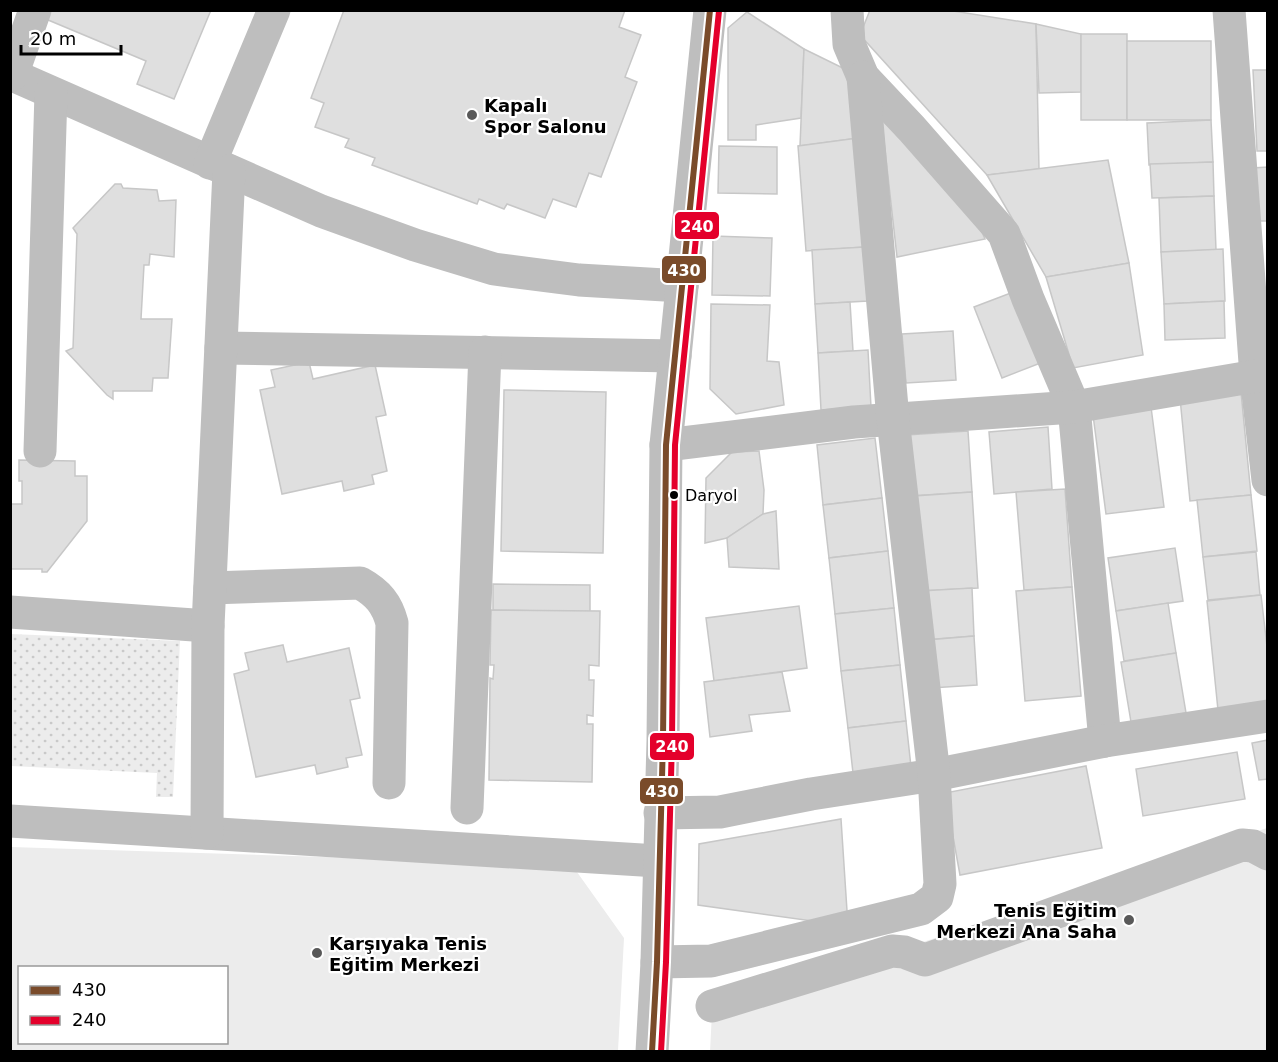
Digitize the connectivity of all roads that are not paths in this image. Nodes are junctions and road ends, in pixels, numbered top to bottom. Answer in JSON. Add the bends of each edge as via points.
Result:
{"nodes":[{"id":1,"x":35,"y":10,"type":"edge"},
{"id":2,"x":274,"y":10,"type":"edge"},
{"id":3,"x":710,"y":10,"type":"edge"},
{"id":4,"x":847,"y":10,"type":"edge"},
{"id":5,"x":1228,"y":10,"type":"edge"},
{"id":6,"x":11,"y":75,"type":"edge"},
{"id":7,"x":863,"y":77,"type":"junction"},
{"id":8,"x":51,"y":93,"type":"junction"},
{"id":9,"x":220,"y":167,"type":"junction"},
{"id":10,"x":682,"y":286,"type":"junction"},
{"id":11,"x":221,"y":348,"type":"junction"},
{"id":12,"x":484,"y":352,"type":"junction"},
{"id":13,"x":675,"y":356,"type":"junction"},
{"id":14,"x":1262,"y":375,"type":"edge"},
{"id":15,"x":1074,"y":407,"type":"junction"},
{"id":16,"x":893,"y":419,"type":"junction"},
{"id":17,"x":666,"y":445,"type":"junction"},
{"id":18,"x":40,"y":451,"type":"dead end"},
{"id":19,"x":1268,"y":480,"type":"edge"},
{"id":20,"x":210,"y":588,"type":"junction"},
{"id":21,"x":10,"y":612,"type":"edge"},
{"id":22,"x":208,"y":626,"type":"junction"},
{"id":23,"x":1268,"y":716,"type":"edge"},
{"id":24,"x":1105,"y":741,"type":"junction"},
{"id":25,"x":934,"y":775,"type":"junction"},
{"id":26,"x":389,"y":783,"type":"dead end"},
{"id":27,"x":468,"y":808,"type":"dead end"},
{"id":28,"x":660,"y":813,"type":"junction"},
{"id":29,"x":10,"y":821,"type":"edge"},
{"id":30,"x":207,"y":833,"type":"junction"},
{"id":31,"x":1268,"y":854,"type":"edge"},
{"id":32,"x":658,"y":861,"type":"junction"},
{"id":33,"x":657,"y":962,"type":"junction"},
{"id":34,"x":712,"y":1006,"type":"dead end"},
{"id":35,"x":652,"y":1052,"type":"edge"}],
"edges":[{"from":1,"to":6,"type":"street"},
{"from":2,"to":9,"type":"street"},
{"from":3,"to":10,"type":"street"},
{"from":4,"to":7,"type":"street","via":[[849,44]]},
{"from":5,"to":14,"type":"street"},
{"from":6,"to":8,"type":"street"},
{"from":7,"to":15,"type":"street","via":[[1004,234]]},
{"from":7,"to":16,"type":"street"},
{"from":8,"to":9,"type":"street"},
{"from":8,"to":18,"type":"street"},
{"from":9,"to":10,"type":"street","via":[[352,222],[494,269],[579,280]]},
{"from":9,"to":11,"type":"street"},
{"from":10,"to":13,"type":"street"},
{"from":11,"to":12,"type":"street"},
{"from":11,"to":20,"type":"street"},
{"from":12,"to":13,"type":"street"},
{"from":12,"to":27,"type":"street"},
{"from":13,"to":17,"type":"street"},
{"from":14,"to":15,"type":"street"},
{"from":14,"to":19,"type":"street"},
{"from":15,"to":16,"type":"street"},
{"from":15,"to":24,"type":"street"},
{"from":16,"to":17,"type":"street"},
{"from":16,"to":25,"type":"street"},
{"from":17,"to":28,"type":"street"},
{"from":20,"to":22,"type":"street"},
{"from":20,"to":26,"type":"street","via":[[360,583],[381,598],[392,623]]},
{"from":21,"to":22,"type":"street"},
{"from":22,"to":30,"type":"street"},
{"from":23,"to":24,"type":"street"},
{"from":24,"to":25,"type":"street"},
{"from":25,"to":28,"type":"street","via":[[720,812]]},
{"from":25,"to":33,"type":"street","via":[[940,884],[937,897],[929,904],[711,961]]},
{"from":28,"to":32,"type":"street"},
{"from":29,"to":30,"type":"street"},
{"from":30,"to":32,"type":"street"},
{"from":31,"to":34,"type":"street","via":[[1242,845],[925,960],[892,951]]},
{"from":32,"to":33,"type":"street"},
{"from":33,"to":35,"type":"street"}]}
